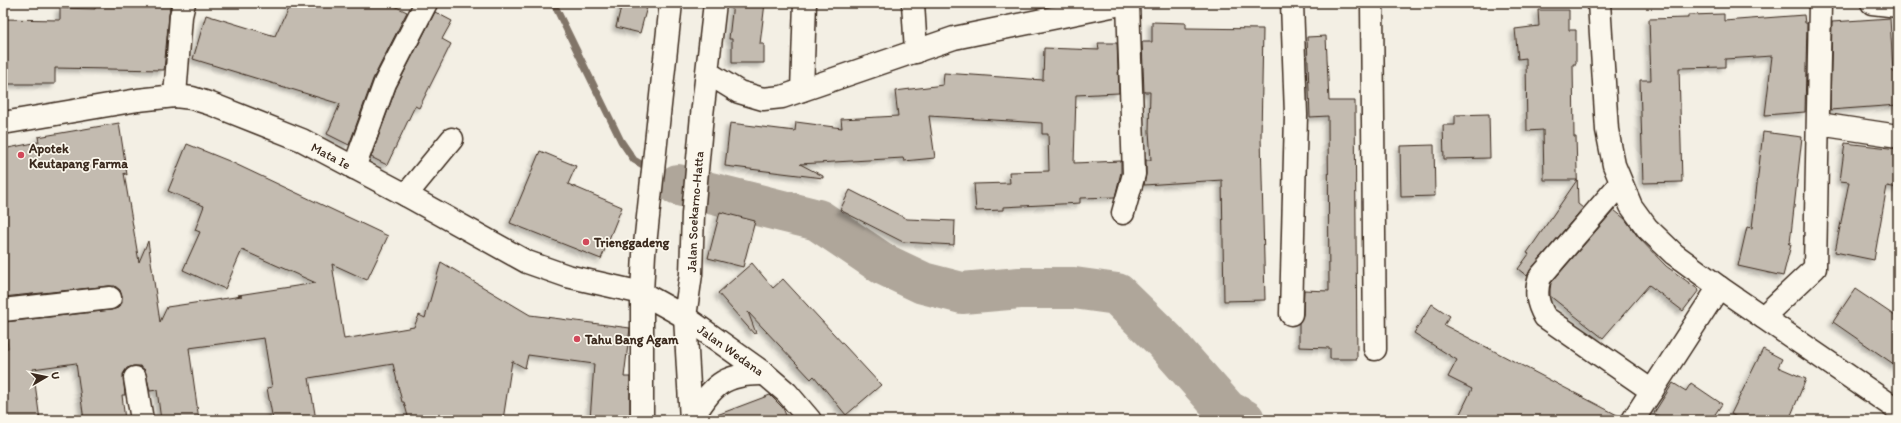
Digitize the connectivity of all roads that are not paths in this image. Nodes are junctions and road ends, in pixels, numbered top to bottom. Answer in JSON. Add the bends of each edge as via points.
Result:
{"nodes":[{"id":1,"x":184,"y":3,"type":"edge"},
{"id":2,"x":426,"y":3,"type":"edge"},
{"id":3,"x":671,"y":3,"type":"edge"},
{"id":4,"x":715,"y":3,"type":"edge"},
{"id":5,"x":805,"y":3,"type":"edge"},
{"id":6,"x":913,"y":3,"type":"edge"},
{"id":7,"x":1127,"y":3,"type":"edge"},
{"id":8,"x":1292,"y":3,"type":"edge"},
{"id":9,"x":1372,"y":3,"type":"edge"},
{"id":10,"x":1599,"y":3,"type":"edge"},
{"id":11,"x":1820,"y":3,"type":"edge"},
{"id":12,"x":1872,"y":3,"type":"edge"},
{"id":13,"x":1898,"y":6,"type":"edge"},
{"id":14,"x":916,"y":52,"type":"junction"},
{"id":15,"x":708,"y":73,"type":"junction"},
{"id":16,"x":802,"y":90,"type":"junction"},
{"id":17,"x":175,"y":96,"type":"junction"},
{"id":18,"x":3,"y":123,"type":"edge"},
{"id":19,"x":1819,"y":124,"type":"junction"},
{"id":20,"x":1898,"y":136,"type":"edge"},
{"id":21,"x":452,"y":139,"type":"dead end"},
{"id":22,"x":354,"y":168,"type":"junction"},
{"id":23,"x":1620,"y":184,"type":"junction"},
{"id":24,"x":406,"y":194,"type":"junction"},
{"id":25,"x":1123,"y":213,"type":"dead end"},
{"id":26,"x":1719,"y":287,"type":"junction"},
{"id":27,"x":642,"y":293,"type":"junction"},
{"id":28,"x":110,"y":298,"type":"dead end"},
{"id":29,"x":3,"y":310,"type":"edge"},
{"id":30,"x":1291,"y":314,"type":"dead end"},
{"id":31,"x":685,"y":317,"type":"junction"},
{"id":32,"x":1763,"y":317,"type":"junction"},
{"id":33,"x":1375,"y":348,"type":"dead end"},
{"id":34,"x":765,"y":374,"type":"junction"},
{"id":35,"x":135,"y":378,"type":"dead end"},
{"id":36,"x":1652,"y":390,"type":"junction"},
{"id":37,"x":1898,"y":410,"type":"edge"},
{"id":38,"x":1642,"y":417,"type":"edge"},
{"id":39,"x":142,"y":420,"type":"edge"},
{"id":40,"x":642,"y":420,"type":"edge"},
{"id":41,"x":691,"y":420,"type":"edge"},
{"id":42,"x":810,"y":420,"type":"edge"}],
"edges":[{"from":1,"to":17,"type":"main road"},
{"from":2,"to":22,"type":"main road","via":[[385,83]]},
{"from":3,"to":27,"type":"main road"},
{"from":4,"to":15,"type":"main road","name":"Jalan Soekarno-Hatta"},
{"from":5,"to":16,"type":"main road"},
{"from":6,"to":14,"type":"main road"},
{"from":7,"to":14,"type":"main road","via":[[954,38]]},
{"from":7,"to":25,"type":"main road","via":[[1134,174]]},
{"from":8,"to":30,"type":"main road","via":[[1296,115]]},
{"from":9,"to":33,"type":"main road"},
{"from":10,"to":23,"type":"main road","via":[[1607,130]]},
{"from":11,"to":19,"type":"main road"},
{"from":12,"to":13,"type":"main road"},
{"from":14,"to":16,"type":"main road"},
{"from":15,"to":16,"type":"main road","via":[[739,92],[763,99],[782,97]]},
{"from":15,"to":31,"type":"main road","name":"Jalan Soekarno-Hatta","via":[[702,114],[693,214],[691,274]]},
{"from":17,"to":18,"type":"main road","name":"Mata Ie"},
{"from":17,"to":22,"type":"main road","name":"Mata Ie","via":[[211,104],[302,140]]},
{"from":19,"to":20,"type":"main road"},
{"from":19,"to":32,"type":"main road","via":[[1815,268]]},
{"from":21,"to":24,"type":"main road"},
{"from":22,"to":24,"type":"main road","name":"Mata Ie"},
{"from":23,"to":26,"type":"main road","via":[[1631,206],[1647,228],[1674,254]]},
{"from":23,"to":36,"type":"main road","via":[[1540,277],[1537,296],[1545,317]]},
{"from":24,"to":27,"type":"main road","name":"Mata Ie","via":[[527,262],[567,276]]},
{"from":26,"to":32,"type":"main road"},
{"from":26,"to":36,"type":"main road"},
{"from":27,"to":31,"type":"main road","name":"Jalan Wedana"},
{"from":27,"to":40,"type":"main road"},
{"from":28,"to":29,"type":"main road"},
{"from":31,"to":34,"type":"main road","name":"Jalan Wedana"},
{"from":31,"to":41,"type":"main road","name":"Jalan Soekarno-Hatta"},
{"from":32,"to":37,"type":"main road"},
{"from":34,"to":41,"type":"main road","via":[[743,375],[711,390]]},
{"from":34,"to":42,"type":"main road","name":"Jalan Wedana","via":[[787,393]]},
{"from":35,"to":39,"type":"main road"},
{"from":36,"to":38,"type":"main road"}]}
